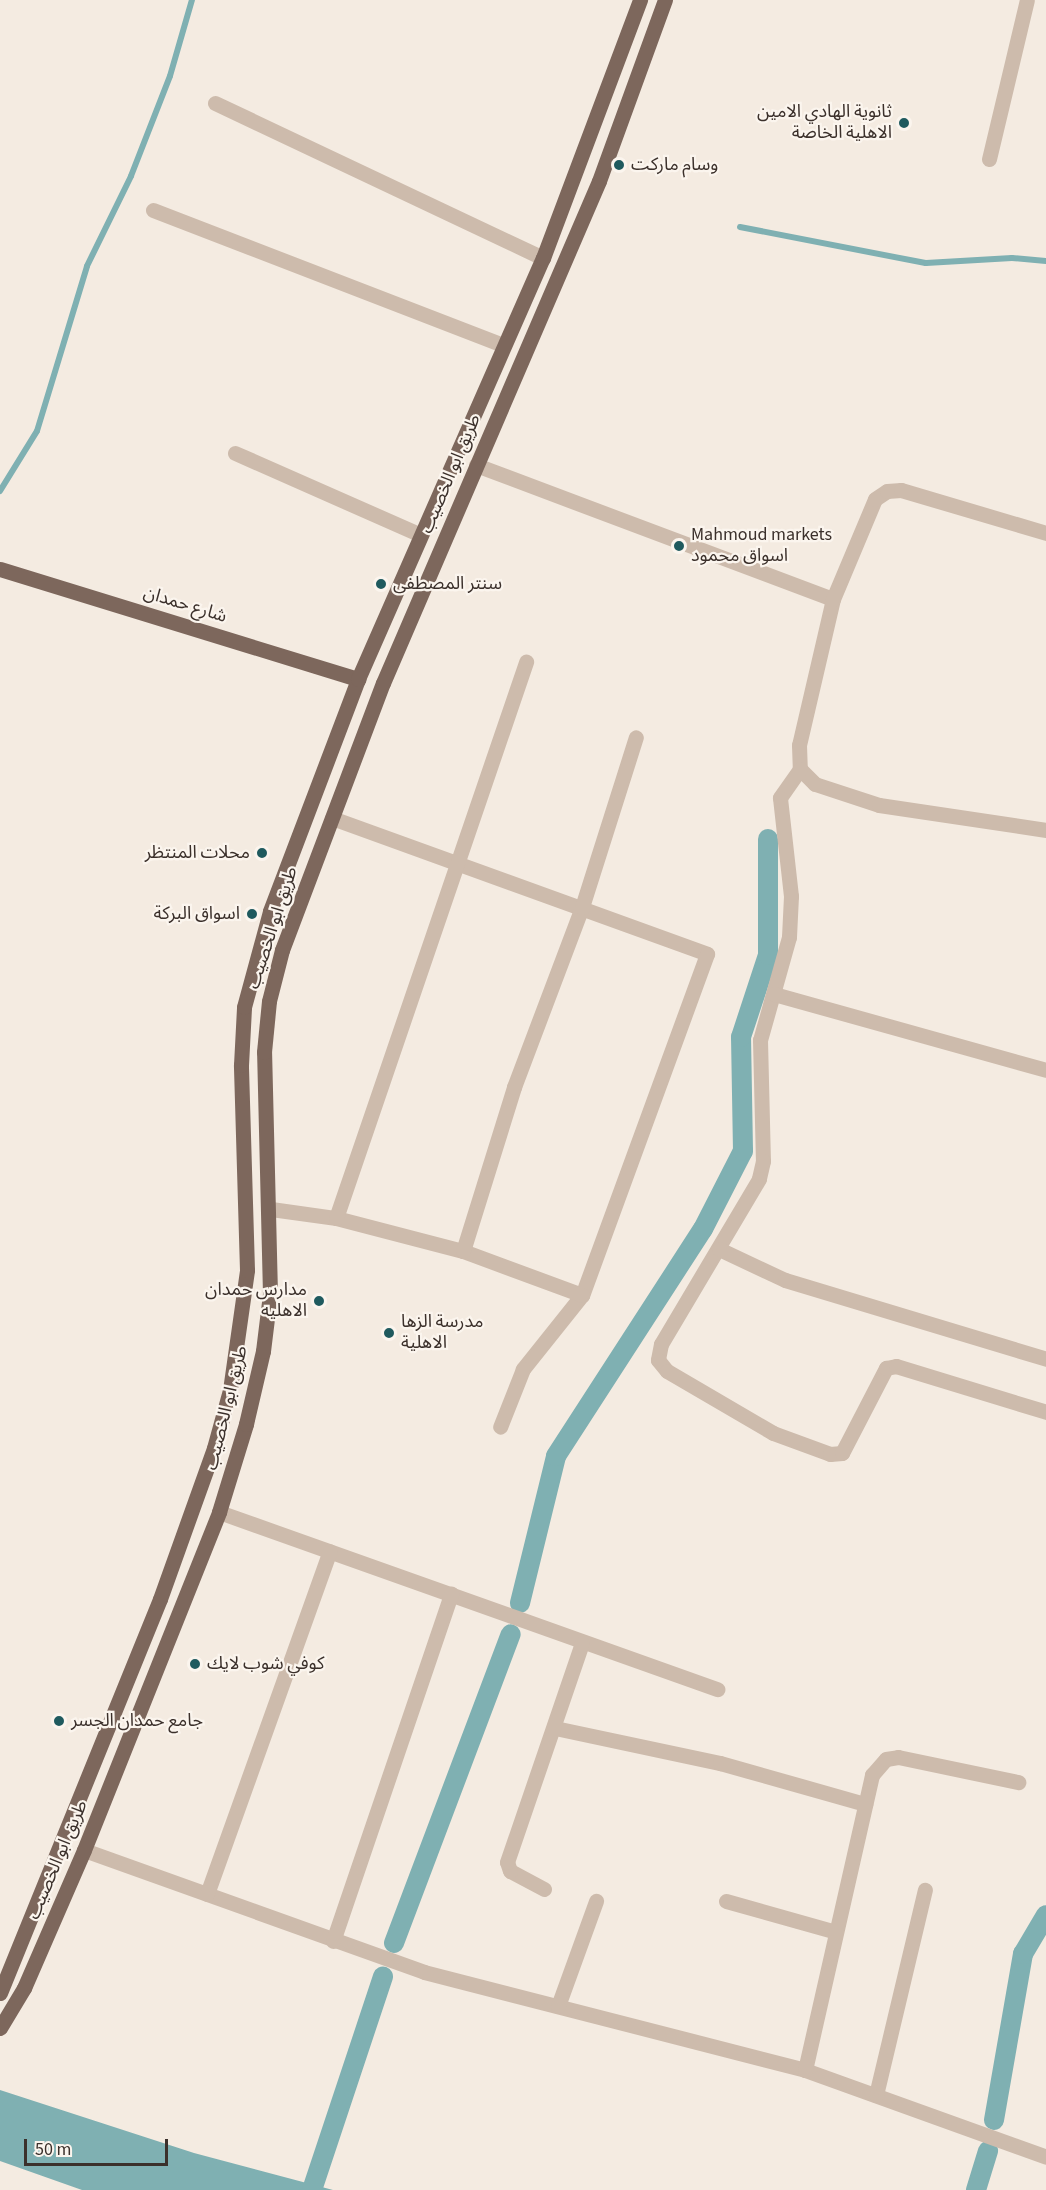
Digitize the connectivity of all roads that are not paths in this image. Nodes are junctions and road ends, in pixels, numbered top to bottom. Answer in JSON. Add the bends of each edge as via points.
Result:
{"nodes":[{"id":1,"x":640,"y":0,"type":"edge"},
{"id":2,"x":665,"y":0,"type":"edge"},
{"id":3,"x":1026,"y":0,"type":"edge"},
{"id":4,"x":215,"y":103,"type":"dead end"},
{"id":5,"x":988,"y":159,"type":"dead end"},
{"id":6,"x":153,"y":210,"type":"dead end"},
{"id":7,"x":543,"y":258,"type":"junction"},
{"id":8,"x":503,"y":345,"type":"junction"},
{"id":9,"x":235,"y":453,"type":"dead end"},
{"id":10,"x":476,"y":465,"type":"junction"},
{"id":11,"x":1046,"y":533,"type":"edge"},
{"id":12,"x":419,"y":534,"type":"junction"},
{"id":13,"x":0,"y":569,"type":"edge"},
{"id":14,"x":833,"y":599,"type":"junction"},
{"id":15,"x":525,"y":662,"type":"dead end"},
{"id":16,"x":358,"y":679,"type":"junction"},
{"id":17,"x":636,"y":737,"type":"dead end"},
{"id":18,"x":800,"y":769,"type":"junction"},
{"id":19,"x":332,"y":818,"type":"junction"},
{"id":20,"x":1046,"y":830,"type":"edge"},
{"id":21,"x":454,"y":862,"type":"junction"},
{"id":22,"x":582,"y":907,"type":"junction"},
{"id":23,"x":774,"y":994,"type":"junction"},
{"id":24,"x":1046,"y":1070,"type":"edge"},
{"id":25,"x":271,"y":1209,"type":"junction"},
{"id":26,"x":336,"y":1218,"type":"junction"},
{"id":27,"x":719,"y":1249,"type":"junction"},
{"id":28,"x":463,"y":1251,"type":"junction"},
{"id":29,"x":582,"y":1295,"type":"junction"},
{"id":30,"x":1046,"y":1359,"type":"edge"},
{"id":31,"x":1046,"y":1412,"type":"edge"},
{"id":32,"x":500,"y":1427,"type":"dead end"},
{"id":33,"x":219,"y":1512,"type":"junction"},
{"id":34,"x":330,"y":1551,"type":"junction"},
{"id":35,"x":451,"y":1594,"type":"junction"},
{"id":36,"x":160,"y":1599,"type":"junction"},
{"id":37,"x":182,"y":1608,"type":"junction"},
{"id":38,"x":582,"y":1643,"type":"junction"},
{"id":39,"x":717,"y":1689,"type":"dead end"},
{"id":40,"x":555,"y":1728,"type":"junction"},
{"id":41,"x":1018,"y":1782,"type":"dead end"},
{"id":42,"x":866,"y":1804,"type":"junction"},
{"id":43,"x":84,"y":1850,"type":"junction"},
{"id":44,"x":544,"y":1889,"type":"dead end"},
{"id":45,"x":925,"y":1890,"type":"dead end"},
{"id":46,"x":207,"y":1894,"type":"junction"},
{"id":47,"x":596,"y":1901,"type":"dead end"},
{"id":48,"x":726,"y":1901,"type":"dead end"},
{"id":49,"x":836,"y":1932,"type":"junction"},
{"id":50,"x":333,"y":1941,"type":"junction"},
{"id":51,"x":0,"y":1993,"type":"edge"},
{"id":52,"x":558,"y":2006,"type":"junction"},
{"id":53,"x":0,"y":2028,"type":"edge"},
{"id":54,"x":805,"y":2070,"type":"junction"},
{"id":55,"x":876,"y":2095,"type":"junction"},
{"id":56,"x":1046,"y":2157,"type":"edge"}],
"edges":[{"from":1,"to":7,"type":"main road","name":"طريق ابو الخصيب"},
{"from":2,"to":10,"type":"main road","name":"طريق ابو الخصيب","via":[[599,181]]},
{"from":3,"to":5,"type":"street"},
{"from":4,"to":7,"type":"street"},
{"from":6,"to":8,"type":"street"},
{"from":7,"to":8,"type":"main road","name":"طريق ابو الخصيب"},
{"from":8,"to":12,"type":"main road","name":"طريق ابو الخصيب"},
{"from":9,"to":12,"type":"street"},
{"from":10,"to":14,"type":"street"},
{"from":10,"to":19,"type":"main road","name":"طريق ابو الخصيب","via":[[382,683]]},
{"from":11,"to":14,"type":"street","via":[[901,490],[887,491],[875,499]]},
{"from":12,"to":16,"type":"main road","name":"طريق ابو الخصيب"},
{"from":13,"to":16,"type":"main road","name":"شارع حمدان"},
{"from":14,"to":18,"type":"street","via":[[799,745]]},
{"from":15,"to":21,"type":"street"},
{"from":16,"to":36,"type":"main road","name":"طريق ابو الخصيب","via":[[270,911],[244,1007],[241,1065],[247,1239],[241,1330],[217,1439]]},
{"from":17,"to":22,"type":"street"},
{"from":18,"to":20,"type":"street","via":[[815,784],[879,805]]},
{"from":18,"to":23,"type":"street","via":[[780,798],[791,896],[789,937]]},
{"from":19,"to":21,"type":"street"},
{"from":19,"to":25,"type":"main road","name":"طريق ابو الخصيب","via":[[282,950],[269,1000],[264,1052]]},
{"from":21,"to":22,"type":"street"},
{"from":21,"to":26,"type":"street"},
{"from":22,"to":28,"type":"street","via":[[514,1087]]},
{"from":22,"to":29,"type":"street","via":[[707,954]]},
{"from":23,"to":24,"type":"street"},
{"from":23,"to":27,"type":"street","via":[[760,1040],[763,1161],[759,1179]]},
{"from":25,"to":26,"type":"street"},
{"from":25,"to":33,"type":"main road","name":"طريق ابو الخصيب","via":[[270,1294],[263,1351]]},
{"from":26,"to":28,"type":"street"},
{"from":27,"to":30,"type":"street","via":[[785,1280]]},
{"from":27,"to":31,"type":"street","via":[[661,1344],[658,1360],[667,1371],[772,1432],[830,1454],[842,1453],[886,1368],[896,1366]]},
{"from":28,"to":29,"type":"street"},
{"from":29,"to":32,"type":"street","via":[[523,1369]]},
{"from":33,"to":34,"type":"street"},
{"from":33,"to":37,"type":"main road","name":"طريق ابو الخصيب"},
{"from":34,"to":35,"type":"street"},
{"from":34,"to":46,"type":"street"},
{"from":35,"to":38,"type":"street"},
{"from":35,"to":50,"type":"street"},
{"from":36,"to":37,"type":"main road"},
{"from":36,"to":51,"type":"main road","name":"طريق ابو الخصيب"},
{"from":37,"to":43,"type":"main road","name":"طريق ابو الخصيب"},
{"from":38,"to":39,"type":"street"},
{"from":38,"to":40,"type":"street"},
{"from":40,"to":42,"type":"street","via":[[720,1763]]},
{"from":40,"to":44,"type":"street","via":[[507,1862],[510,1871]]},
{"from":41,"to":42,"type":"street","via":[[898,1757],[886,1760],[872,1775]]},
{"from":42,"to":49,"type":"street"},
{"from":43,"to":46,"type":"street"},
{"from":43,"to":53,"type":"main road","name":"طريق ابو الخصيب","via":[[24,1988]]},
{"from":45,"to":55,"type":"street"},
{"from":46,"to":50,"type":"street"},
{"from":47,"to":52,"type":"street"},
{"from":48,"to":49,"type":"street"},
{"from":49,"to":54,"type":"street"},
{"from":50,"to":52,"type":"street","via":[[424,1972]]},
{"from":52,"to":54,"type":"street"},
{"from":54,"to":55,"type":"street"},
{"from":55,"to":56,"type":"street"}]}
